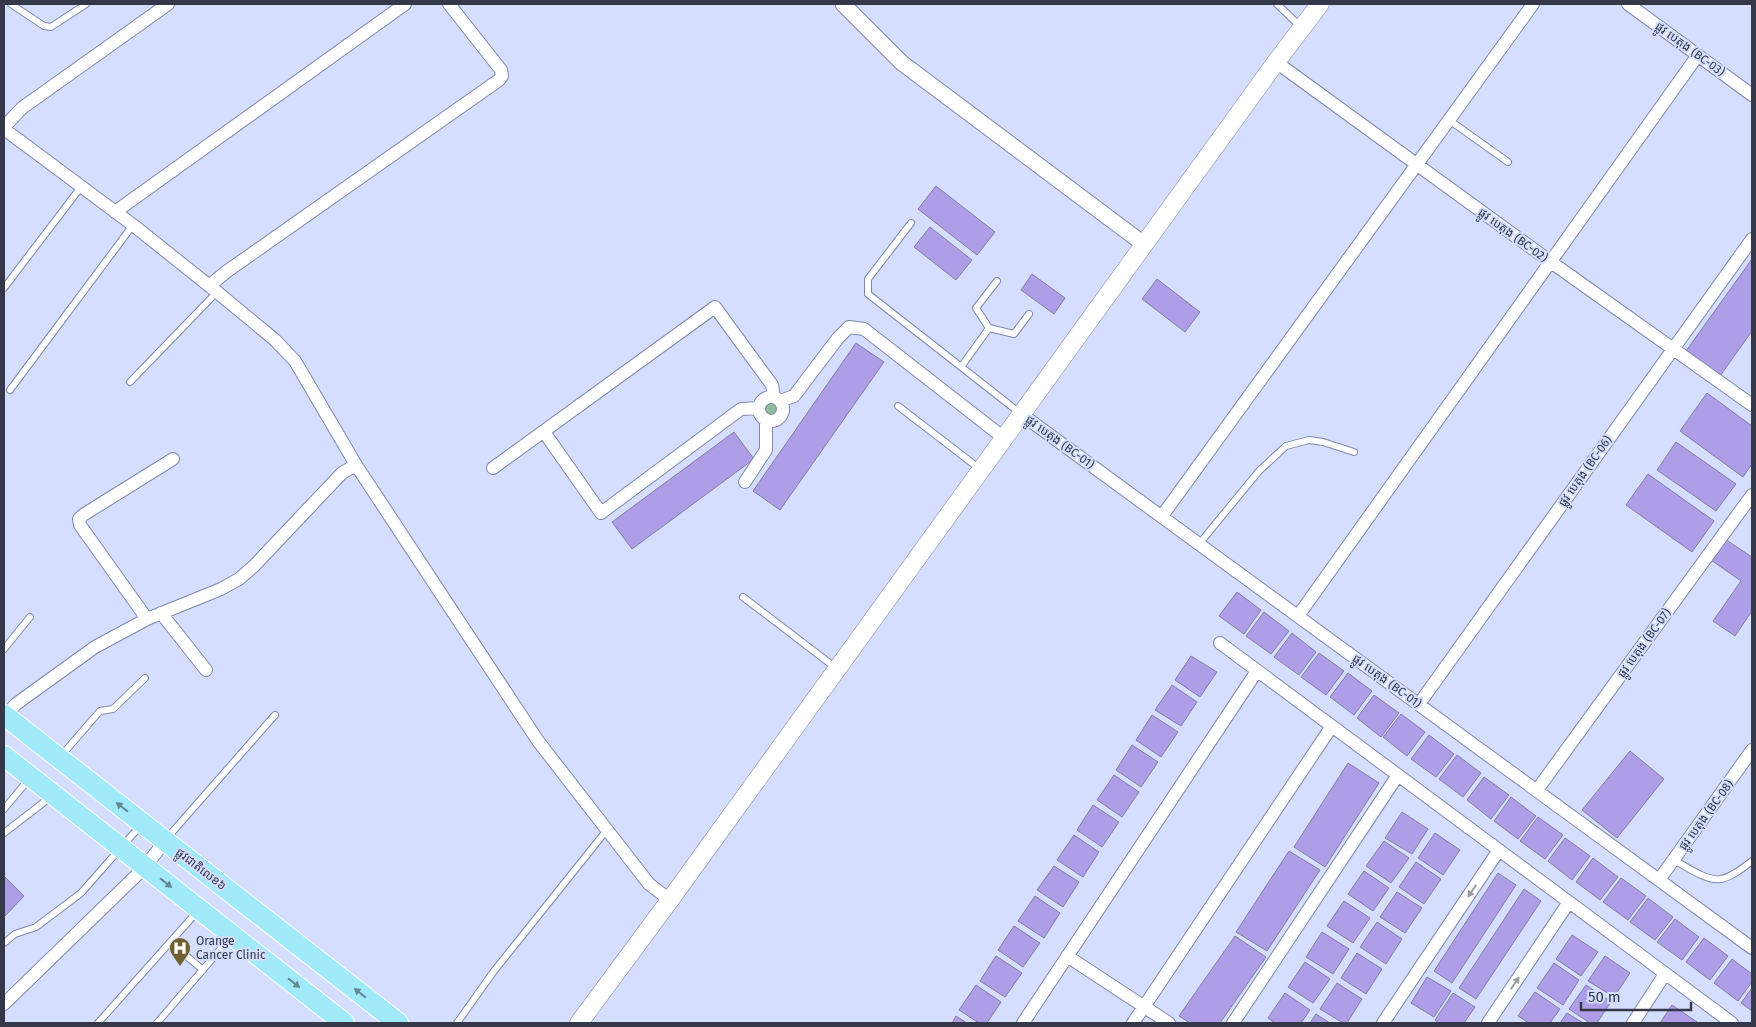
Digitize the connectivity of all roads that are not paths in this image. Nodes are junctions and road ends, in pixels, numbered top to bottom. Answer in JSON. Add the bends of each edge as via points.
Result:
{"nodes":[{"id":1,"x":11,"y":4,"type":"edge"},
{"id":2,"x":86,"y":4,"type":"edge"},
{"id":3,"x":168,"y":4,"type":"edge"},
{"id":4,"x":406,"y":4,"type":"edge"},
{"id":5,"x":449,"y":4,"type":"edge"},
{"id":6,"x":843,"y":4,"type":"edge"},
{"id":7,"x":1277,"y":4,"type":"edge"},
{"id":8,"x":1320,"y":4,"type":"edge"},
{"id":9,"x":1533,"y":4,"type":"edge"},
{"id":10,"x":1628,"y":4,"type":"edge"},
{"id":11,"x":1302,"y":28,"type":"junction"},
{"id":12,"x":1698,"y":56,"type":"junction"},
{"id":13,"x":1276,"y":62,"type":"junction"},
{"id":14,"x":1752,"y":95,"type":"edge"},
{"id":15,"x":1449,"y":120,"type":"junction"},
{"id":16,"x":4,"y":128,"type":"edge"},
{"id":17,"x":1508,"y":162,"type":"dead end"},
{"id":18,"x":1417,"y":165,"type":"junction"},
{"id":19,"x":81,"y":187,"type":"junction"},
{"id":20,"x":115,"y":212,"type":"junction"},
{"id":21,"x":911,"y":223,"type":"dead end"},
{"id":22,"x":133,"y":225,"type":"junction"},
{"id":23,"x":1752,"y":239,"type":"edge"},
{"id":24,"x":1145,"y":245,"type":"junction"},
{"id":25,"x":1551,"y":262,"type":"junction"},
{"id":26,"x":997,"y":281,"type":"dead end"},
{"id":27,"x":4,"y":288,"type":"edge"},
{"id":28,"x":213,"y":289,"type":"junction"},
{"id":29,"x":1029,"y":314,"type":"dead end"},
{"id":30,"x":989,"y":328,"type":"junction"},
{"id":31,"x":1672,"y":348,"type":"junction"},
{"id":32,"x":961,"y":368,"type":"junction"},
{"id":33,"x":130,"y":382,"type":"dead end"},
{"id":34,"x":10,"y":390,"type":"dead end"},
{"id":35,"x":777,"y":399,"type":"junction"},
{"id":36,"x":898,"y":406,"type":"dead end"},
{"id":37,"x":1752,"y":406,"type":"edge"},
{"id":38,"x":759,"y":408,"type":"junction"},
{"id":39,"x":1021,"y":414,"type":"junction"},
{"id":40,"x":766,"y":419,"type":"junction"},
{"id":41,"x":544,"y":432,"type":"junction"},
{"id":42,"x":1004,"y":438,"type":"junction"},
{"id":43,"x":1354,"y":452,"type":"dead end"},
{"id":44,"x":173,"y":459,"type":"dead end"},
{"id":45,"x":356,"y":465,"type":"junction"},
{"id":46,"x":493,"y":468,"type":"dead end"},
{"id":47,"x":981,"y":470,"type":"junction"},
{"id":48,"x":746,"y":482,"type":"dead end"},
{"id":49,"x":1752,"y":495,"type":"edge"},
{"id":50,"x":1162,"y":516,"type":"junction"},
{"id":51,"x":1199,"y":544,"type":"junction"},
{"id":52,"x":743,"y":597,"type":"dead end"},
{"id":53,"x":161,"y":613,"type":"junction"},
{"id":54,"x":1298,"y":616,"type":"junction"},
{"id":55,"x":30,"y":617,"type":"dead end"},
{"id":56,"x":148,"y":619,"type":"junction"},
{"id":57,"x":1220,"y":643,"type":"dead end"},
{"id":58,"x":4,"y":649,"type":"edge"},
{"id":59,"x":837,"y":669,"type":"junction"},
{"id":60,"x":206,"y":670,"type":"dead end"},
{"id":61,"x":1257,"y":671,"type":"junction"},
{"id":62,"x":145,"y":678,"type":"dead end"},
{"id":63,"x":1419,"y":704,"type":"junction"},
{"id":64,"x":275,"y":715,"type":"dead end"},
{"id":65,"x":4,"y":716,"type":"edge"},
{"id":66,"x":1332,"y":726,"type":"junction"},
{"id":67,"x":1752,"y":750,"type":"edge"},
{"id":68,"x":4,"y":756,"type":"edge"},
{"id":69,"x":59,"y":758,"type":"junction"},
{"id":70,"x":1398,"y":775,"type":"junction"},
{"id":71,"x":31,"y":777,"type":"junction"},
{"id":72,"x":1537,"y":790,"type":"junction"},
{"id":73,"x":53,"y":794,"type":"junction"},
{"id":74,"x":4,"y":809,"type":"edge"},
{"id":75,"x":143,"y":823,"type":"junction"},
{"id":76,"x":606,"y":831,"type":"junction"},
{"id":77,"x":4,"y":834,"type":"edge"},
{"id":78,"x":165,"y":840,"type":"junction"},
{"id":79,"x":122,"y":849,"type":"junction"},
{"id":80,"x":1499,"y":850,"type":"junction"},
{"id":81,"x":1674,"y":860,"type":"junction"},
{"id":82,"x":1752,"y":861,"type":"edge"},
{"id":83,"x":145,"y":866,"type":"junction"},
{"id":84,"x":1659,"y":880,"type":"junction"},
{"id":85,"x":670,"y":900,"type":"junction"},
{"id":86,"x":1569,"y":902,"type":"junction"},
{"id":87,"x":200,"y":910,"type":"junction"},
{"id":88,"x":232,"y":935,"type":"junction"},
{"id":89,"x":170,"y":942,"type":"junction"},
{"id":90,"x":4,"y":943,"type":"edge"},
{"id":91,"x":1752,"y":948,"type":"edge"},
{"id":92,"x":1068,"y":956,"type":"junction"},
{"id":93,"x":203,"y":970,"type":"junction"},
{"id":94,"x":1665,"y":974,"type":"junction"},
{"id":95,"x":4,"y":1004,"type":"edge"},
{"id":96,"x":1144,"y":1007,"type":"junction"},
{"id":97,"x":1387,"y":1022,"type":"edge"},
{"id":98,"x":98,"y":1023,"type":"edge"},
{"id":99,"x":157,"y":1023,"type":"edge"},
{"id":100,"x":344,"y":1023,"type":"edge"},
{"id":101,"x":398,"y":1023,"type":"edge"},
{"id":102,"x":457,"y":1023,"type":"edge"},
{"id":103,"x":579,"y":1023,"type":"edge"},
{"id":104,"x":1023,"y":1023,"type":"edge"},
{"id":105,"x":1133,"y":1023,"type":"edge"},
{"id":106,"x":1169,"y":1023,"type":"edge"},
{"id":107,"x":1233,"y":1023,"type":"edge"},
{"id":108,"x":1488,"y":1023,"type":"edge"},
{"id":109,"x":1633,"y":1023,"type":"edge"},
{"id":110,"x":1732,"y":1023,"type":"edge"}],
"edges":[{"from":1,"to":2,"type":"lane","via":[[44,26],[51,27]]},
{"from":3,"to":16,"type":"street","via":[[22,108]]},
{"from":4,"to":20,"type":"street"},
{"from":5,"to":28,"type":"street","via":[[501,70],[499,80],[226,272]]},
{"from":6,"to":24,"type":"street","via":[[902,64]]},
{"from":7,"to":11,"type":"lane"},
{"from":8,"to":11,"type":"main road"},
{"from":9,"to":15,"type":"street"},
{"from":10,"to":12,"type":"street","name":"ផ្លូវ បេតុង (BC-03)"},
{"from":11,"to":13,"type":"main road"},
{"from":12,"to":14,"type":"street","name":"ផ្លូវ បេតុង (BC-03)"},
{"from":12,"to":25,"type":"street"},
{"from":13,"to":18,"type":"street","name":"ផ្លូវ បេតុង (BC-02)"},
{"from":13,"to":24,"type":"main road"},
{"from":15,"to":17,"type":"lane"},
{"from":15,"to":18,"type":"street"},
{"from":16,"to":19,"type":"street"},
{"from":18,"to":25,"type":"street","name":"ផ្លូវ បេតុង (BC-02)"},
{"from":18,"to":50,"type":"street"},
{"from":19,"to":20,"type":"street"},
{"from":19,"to":27,"type":"lane"},
{"from":20,"to":22,"type":"street"},
{"from":21,"to":32,"type":"lane","via":[[868,279],[868,294]]},
{"from":22,"to":28,"type":"street"},
{"from":22,"to":34,"type":"lane"},
{"from":23,"to":31,"type":"street","name":"ផ្លូវ បេតុង (BC-06)"},
{"from":24,"to":39,"type":"main road"},
{"from":25,"to":31,"type":"street","name":"ផ្លូវ បេតុង (BC-02)"},
{"from":25,"to":54,"type":"street"},
{"from":26,"to":30,"type":"lane","via":[[976,308]]},
{"from":28,"to":33,"type":"lane"},
{"from":28,"to":45,"type":"street","via":[[275,340],[295,361]]},
{"from":29,"to":30,"type":"lane","via":[[1014,334]]},
{"from":30,"to":32,"type":"lane"},
{"from":31,"to":37,"type":"street","name":"ផ្លូវ បេតុង (BC-02)"},
{"from":31,"to":63,"type":"street","name":"ផ្លូវ បេតុង (BC-06)"},
{"from":32,"to":39,"type":"lane"},
{"from":35,"to":38,"type":"street","via":[[767,397]]},
{"from":35,"to":40,"type":"street","via":[[783,408],[780,416],[774,420]]},
{"from":35,"to":41,"type":"street","via":[[772,384],[715,307]]},
{"from":35,"to":42,"type":"street","via":[[794,396],[849,327],[864,329]]},
{"from":36,"to":47,"type":"lane"},
{"from":38,"to":40,"type":"street"},
{"from":38,"to":41,"type":"street","via":[[741,409],[601,512]]},
{"from":39,"to":42,"type":"main road"},
{"from":39,"to":50,"type":"street","name":"ផ្លូវ បេតុង (BC-01)"},
{"from":40,"to":48,"type":"street","via":[[766,450]]},
{"from":41,"to":46,"type":"street"},
{"from":42,"to":47,"type":"main road"},
{"from":43,"to":51,"type":"lane","via":[[1309,440],[1286,446],[1259,471]]},
{"from":44,"to":56,"type":"street","via":[[80,519],[80,525]]},
{"from":45,"to":53,"type":"street","via":[[342,473],[239,579]]},
{"from":45,"to":76,"type":"street","via":[[538,741]]},
{"from":47,"to":59,"type":"main road"},
{"from":49,"to":72,"type":"street","name":"ផ្លូវ បេតុង (BC-07)"},
{"from":50,"to":51,"type":"street","name":"ផ្លូវ បេតុង (BC-01)"},
{"from":51,"to":54,"type":"street","name":"ផ្លូវ បេតុង (BC-01)"},
{"from":52,"to":59,"type":"lane"},
{"from":53,"to":56,"type":"street"},
{"from":53,"to":60,"type":"street"},
{"from":54,"to":63,"type":"street","name":"ផ្លូវ បេតុង (BC-01)"},
{"from":55,"to":58,"type":"lane"},
{"from":56,"to":65,"type":"street","via":[[95,647]]},
{"from":57,"to":61,"type":"street"},
{"from":59,"to":85,"type":"main road"},
{"from":61,"to":66,"type":"street"},
{"from":61,"to":92,"type":"street"},
{"from":62,"to":69,"type":"lane","via":[[113,709],[100,711]]},
{"from":63,"to":72,"type":"street","name":"ផ្លូវ បេតុង (BC-01)"},
{"from":64,"to":78,"type":"lane"},
{"from":65,"to":69,"type":"highway","name":"ផ្លូវជាតិលេខ៦"},
{"from":66,"to":70,"type":"street"},
{"from":66,"to":96,"type":"street"},
{"from":67,"to":81,"type":"street","name":"ផ្លូវ បេតុង (BC-08)"},
{"from":68,"to":71,"type":"highway"},
{"from":75,"to":69,"type":"highway","name":"ផ្លូវជាតិលេខ៦","one_way":true},
{"from":70,"to":80,"type":"street"},
{"from":70,"to":107,"type":"street"},
{"from":71,"to":73,"type":"highway"},
{"from":71,"to":74,"type":"lane"},
{"from":72,"to":84,"type":"street","name":"ផ្លូវ បេតុង (BC-01)"},
{"from":73,"to":77,"type":"lane"},
{"from":73,"to":79,"type":"highway"},
{"from":75,"to":78,"type":"highway","name":"ផ្លូវជាតិលេខ៦"},
{"from":75,"to":79,"type":"lane"},
{"from":76,"to":85,"type":"street","via":[[649,884]]},
{"from":76,"to":102,"type":"lane","via":[[494,971]]},
{"from":78,"to":83,"type":"street"},
{"from":101,"to":78,"type":"highway","name":"ផ្លូវជាតិលេខ៦","one_way":true},
{"from":79,"to":83,"type":"highway"},
{"from":79,"to":90,"type":"lane","via":[[81,893],[36,927],[15,934]]},
{"from":80,"to":86,"type":"street"},
{"from":80,"to":97,"type":"street","one_way":true},
{"from":81,"to":82,"type":"lane","via":[[1706,878],[1720,880]]},
{"from":81,"to":84,"type":"street","name":"ផ្លូវ បេតុង (BC-08)"},
{"from":83,"to":87,"type":"highway","one_way":true},
{"from":83,"to":95,"type":"street"},
{"from":84,"to":91,"type":"street","name":"ផ្លូវ បេតុង (BC-01)"},
{"from":85,"to":103,"type":"main road"},
{"from":86,"to":94,"type":"street"},
{"from":108,"to":86,"type":"street","one_way":true},
{"from":87,"to":88,"type":"highway"},
{"from":87,"to":89,"type":"lane"},
{"from":88,"to":93,"type":"lane"},
{"from":88,"to":100,"type":"highway","one_way":true},
{"from":89,"to":93,"type":"lane"},
{"from":89,"to":98,"type":"lane"},
{"from":92,"to":96,"type":"street"},
{"from":92,"to":104,"type":"street"},
{"from":93,"to":99,"type":"lane"},
{"from":94,"to":109,"type":"street"},
{"from":94,"to":110,"type":"street"},
{"from":96,"to":105,"type":"street"},
{"from":96,"to":106,"type":"street"}]}
